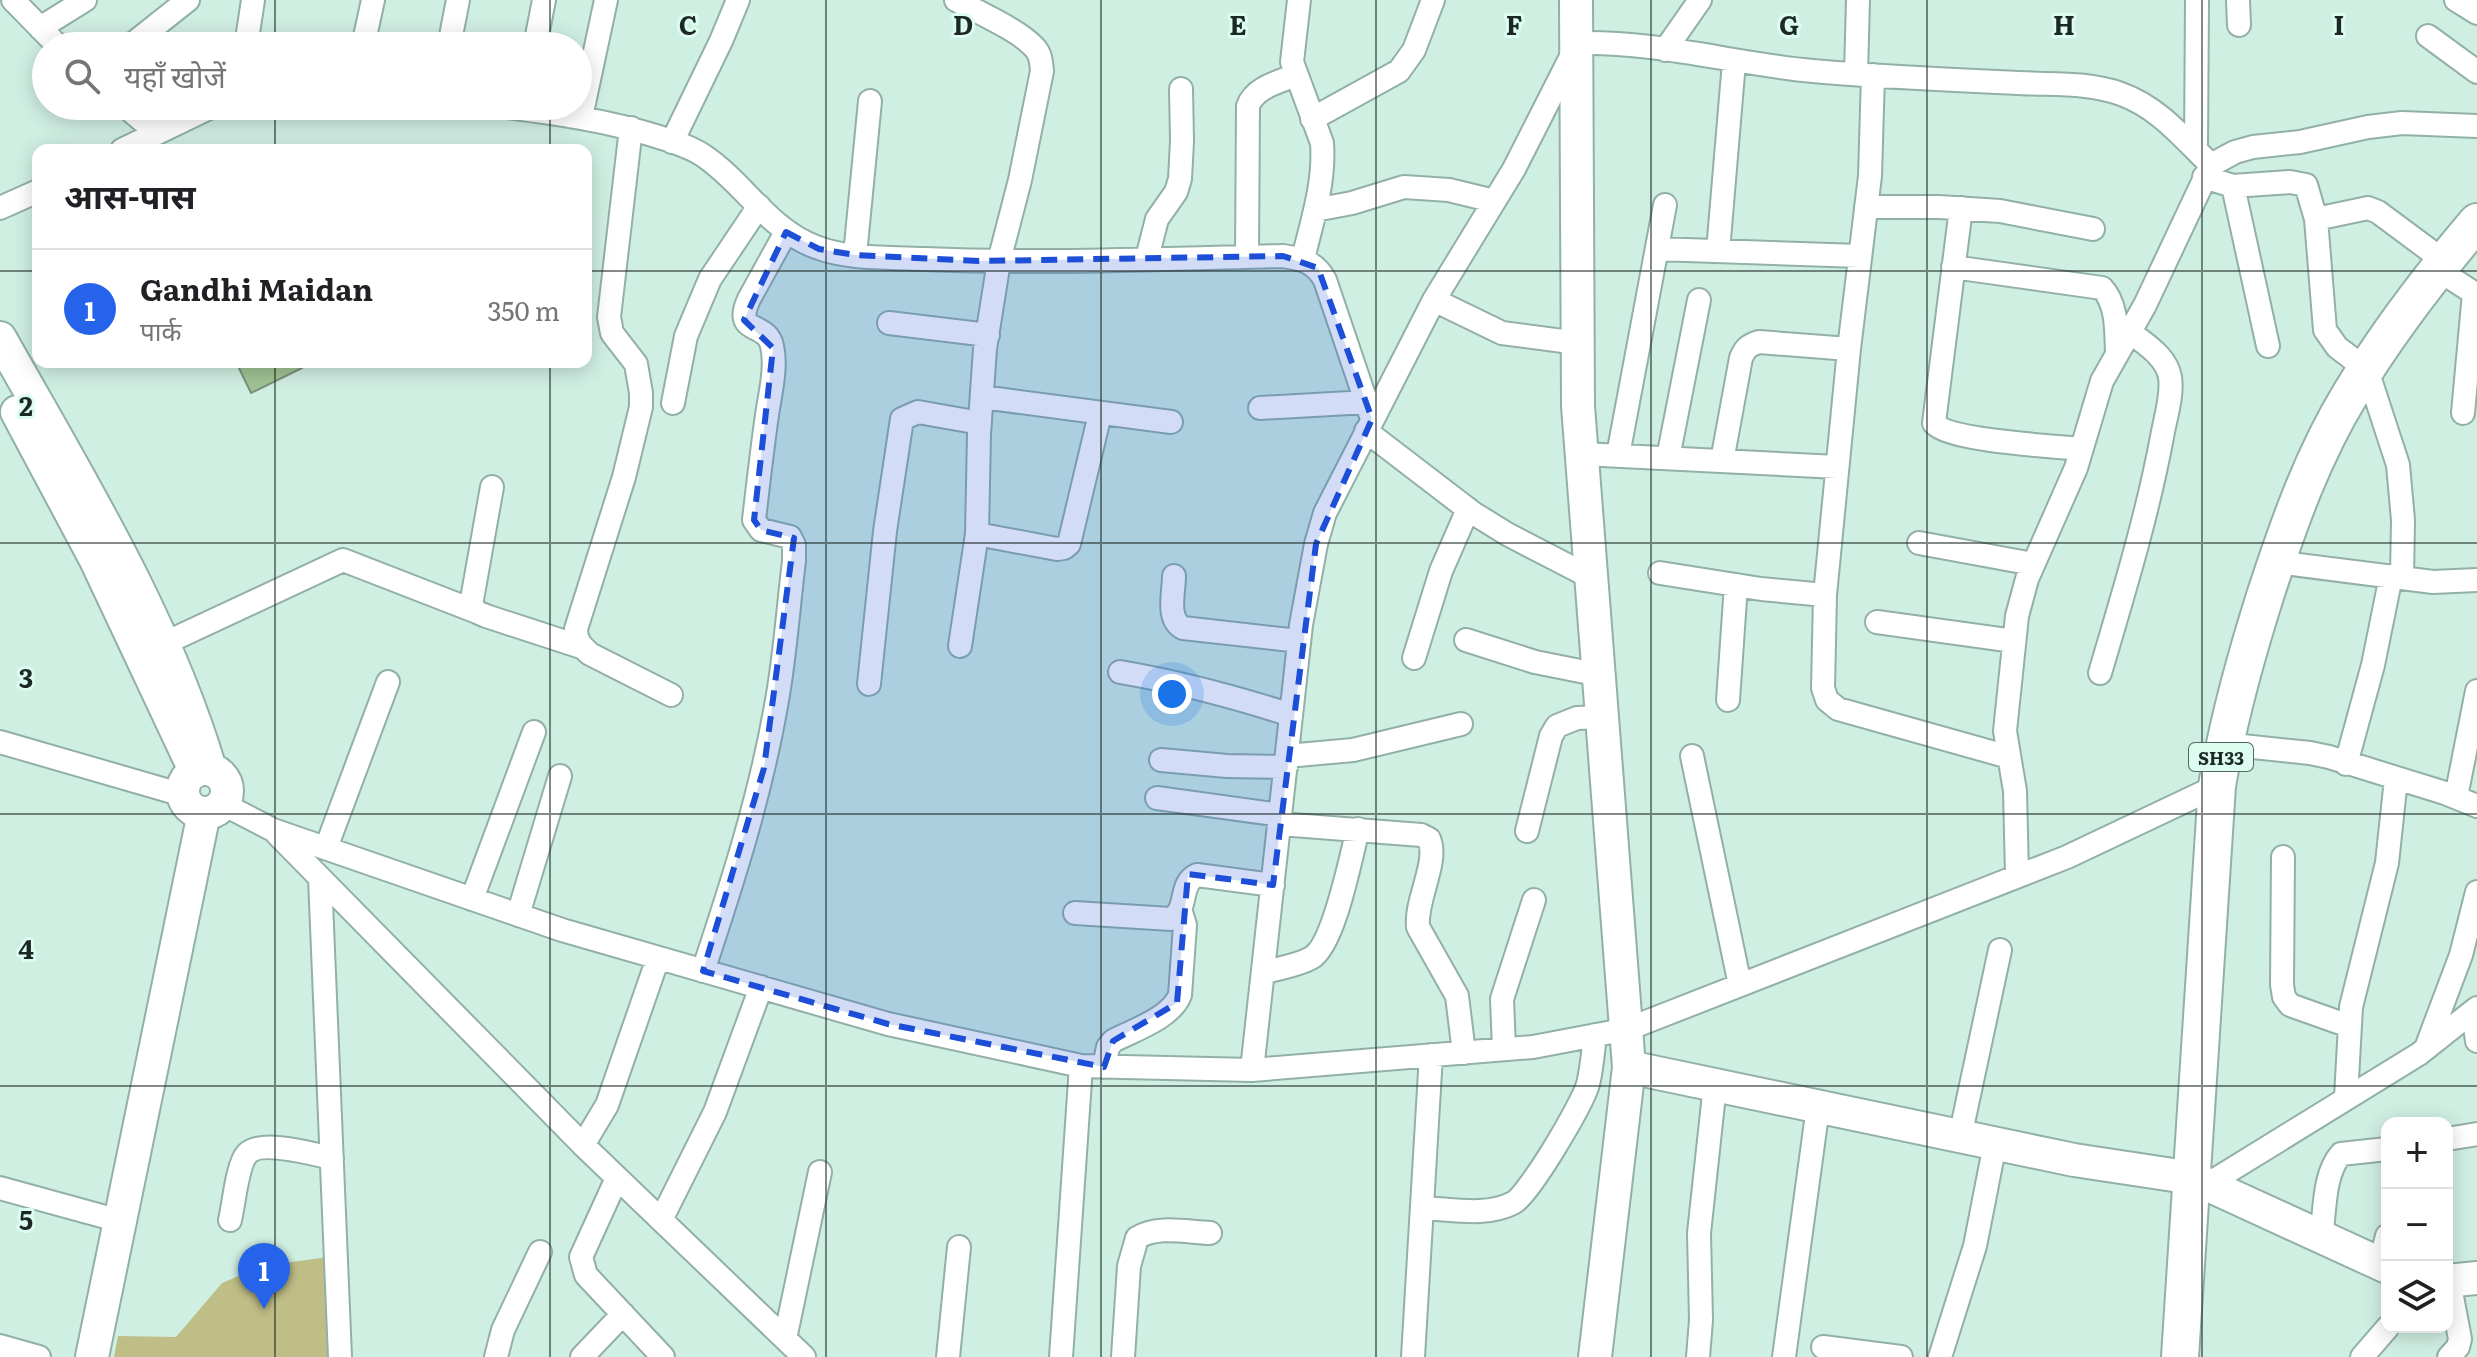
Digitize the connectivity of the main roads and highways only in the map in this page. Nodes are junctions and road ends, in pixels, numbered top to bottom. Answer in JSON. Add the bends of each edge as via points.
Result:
{"nodes":[{"id":1,"x":2477,"y":222,"type":"edge"},
{"id":2,"x":2180,"y":1357,"type":"edge"}],
"edges":[{"from":1,"to":2,"type":"main road","number":"SH33","via":[[2440,265],[2351,393],[2294,508],[2247,652],[2217,786],[2200,1181]]}]}
